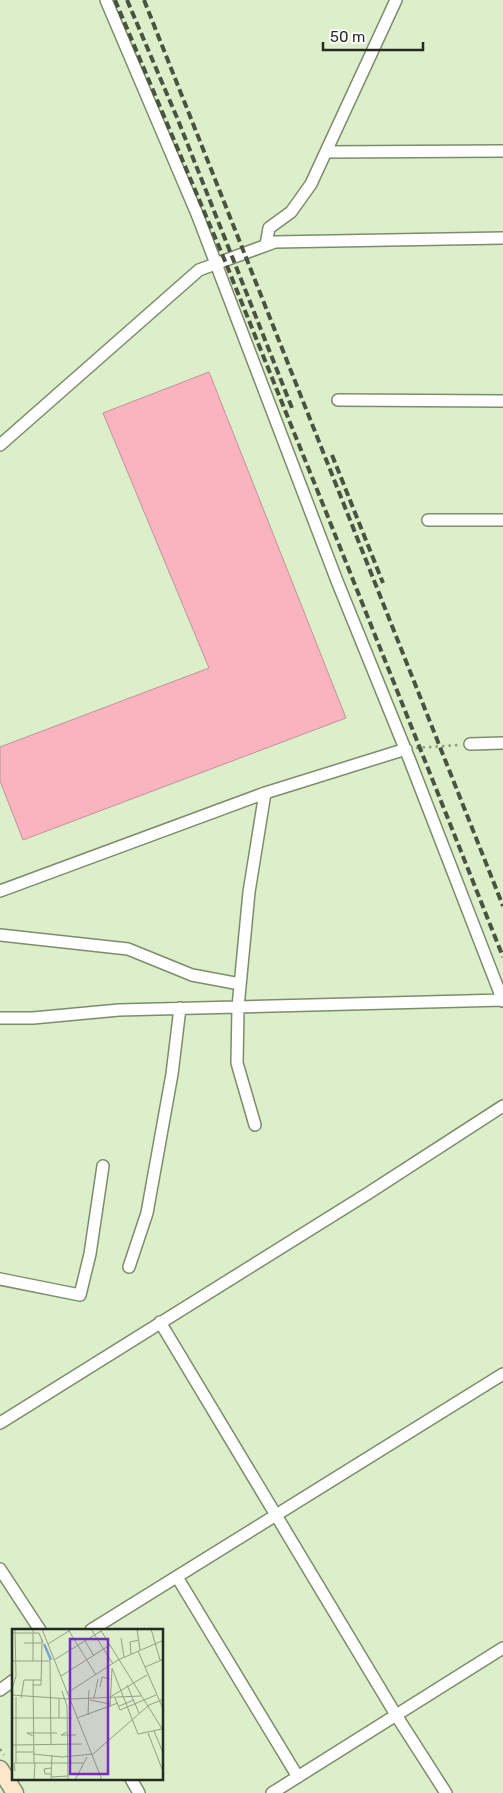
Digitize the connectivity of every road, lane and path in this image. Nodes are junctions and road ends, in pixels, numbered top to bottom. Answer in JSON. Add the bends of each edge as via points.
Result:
{"nodes":[{"id":1,"x":106,"y":0,"type":"edge"},
{"id":2,"x":396,"y":0,"type":"edge"},
{"id":3,"x":503,"y":151,"type":"edge"},
{"id":4,"x":326,"y":152,"type":"junction"},
{"id":5,"x":503,"y":238,"type":"edge"},
{"id":6,"x":266,"y":245,"type":"junction"},
{"id":7,"x":216,"y":264,"type":"junction"},
{"id":8,"x":338,"y":400,"type":"dead end"},
{"id":9,"x":503,"y":402,"type":"edge"},
{"id":10,"x":0,"y":445,"type":"edge"},
{"id":11,"x":428,"y":520,"type":"dead end"},
{"id":12,"x":503,"y":520,"type":"edge"},
{"id":13,"x":470,"y":744,"type":"joint"},
{"id":14,"x":503,"y":744,"type":"edge"},
{"id":15,"x":406,"y":749,"type":"junction"},
{"id":16,"x":265,"y":793,"type":"junction"},
{"id":17,"x":0,"y":891,"type":"edge"},
{"id":18,"x":0,"y":935,"type":"edge"},
{"id":19,"x":240,"y":984,"type":"junction"},
{"id":20,"x":503,"y":1000,"type":"edge"},
{"id":21,"x":238,"y":1007,"type":"junction"},
{"id":22,"x":180,"y":1008,"type":"junction"},
{"id":23,"x":0,"y":1018,"type":"edge"},
{"id":24,"x":503,"y":1106,"type":"edge"},
{"id":25,"x":255,"y":1125,"type":"dead end"},
{"id":26,"x":103,"y":1166,"type":"dead end"},
{"id":27,"x":129,"y":1267,"type":"dead end"},
{"id":28,"x":0,"y":1279,"type":"edge"},
{"id":29,"x":160,"y":1322,"type":"junction"},
{"id":30,"x":503,"y":1374,"type":"edge"},
{"id":31,"x":0,"y":1423,"type":"edge"},
{"id":32,"x":277,"y":1515,"type":"junction"},
{"id":33,"x":0,"y":1569,"type":"edge"},
{"id":34,"x":177,"y":1577,"type":"junction"},
{"id":35,"x":39,"y":1629,"type":"edge"},
{"id":36,"x":93,"y":1629,"type":"edge"},
{"id":37,"x":503,"y":1648,"type":"edge"},
{"id":38,"x":12,"y":1681,"type":"edge"},
{"id":39,"x":0,"y":1690,"type":"edge"},
{"id":40,"x":396,"y":1716,"type":"junction"},
{"id":41,"x":0,"y":1769,"type":"edge"},
{"id":42,"x":298,"y":1777,"type":"junction"},
{"id":43,"x":132,"y":1780,"type":"edge"},
{"id":44,"x":15,"y":1793,"type":"edge"},
{"id":45,"x":139,"y":1793,"type":"edge"},
{"id":46,"x":272,"y":1793,"type":"edge"},
{"id":47,"x":446,"y":1793,"type":"edge"}],
"edges":[{"from":1,"to":7,"type":"street"},
{"from":2,"to":4,"type":"street"},
{"from":3,"to":4,"type":"street"},
{"from":4,"to":6,"type":"street","via":[[312,184],[291,212],[269,228]]},
{"from":5,"to":6,"type":"street","via":[[275,242]]},
{"from":6,"to":7,"type":"street"},
{"from":7,"to":10,"type":"street","via":[[199,270]]},
{"from":7,"to":15,"type":"street","via":[[337,581]]},
{"from":8,"to":9,"type":"street"},
{"from":11,"to":12,"type":"street"},
{"from":13,"to":14,"type":"street"},
{"from":13,"to":15,"type":"path"},
{"from":15,"to":16,"type":"street"},
{"from":15,"to":20,"type":"street"},
{"from":16,"to":17,"type":"street"},
{"from":16,"to":19,"type":"street","via":[[249,892]]},
{"from":18,"to":19,"type":"street","via":[[128,949],[192,975]]},
{"from":19,"to":21,"type":"street"},
{"from":20,"to":21,"type":"street"},
{"from":21,"to":22,"type":"street"},
{"from":21,"to":25,"type":"street","via":[[237,1063]]},
{"from":22,"to":23,"type":"street"},
{"from":22,"to":27,"type":"street","via":[[172,1074],[146,1213]]},
{"from":24,"to":29,"type":"street"},
{"from":26,"to":28,"type":"street","via":[[90,1254],[80,1295]]},
{"from":29,"to":31,"type":"street"},
{"from":29,"to":32,"type":"street"},
{"from":30,"to":32,"type":"street"},
{"from":32,"to":34,"type":"street"},
{"from":32,"to":40,"type":"street"},
{"from":33,"to":35,"type":"street"},
{"from":34,"to":36,"type":"street"},
{"from":34,"to":42,"type":"street"},
{"from":37,"to":40,"type":"street"},
{"from":38,"to":39,"type":"street"},
{"from":40,"to":42,"type":"street"},
{"from":40,"to":47,"type":"street"},
{"from":41,"to":44,"type":"main road"},
{"from":42,"to":46,"type":"street"},
{"from":43,"to":45,"type":"street"}]}
